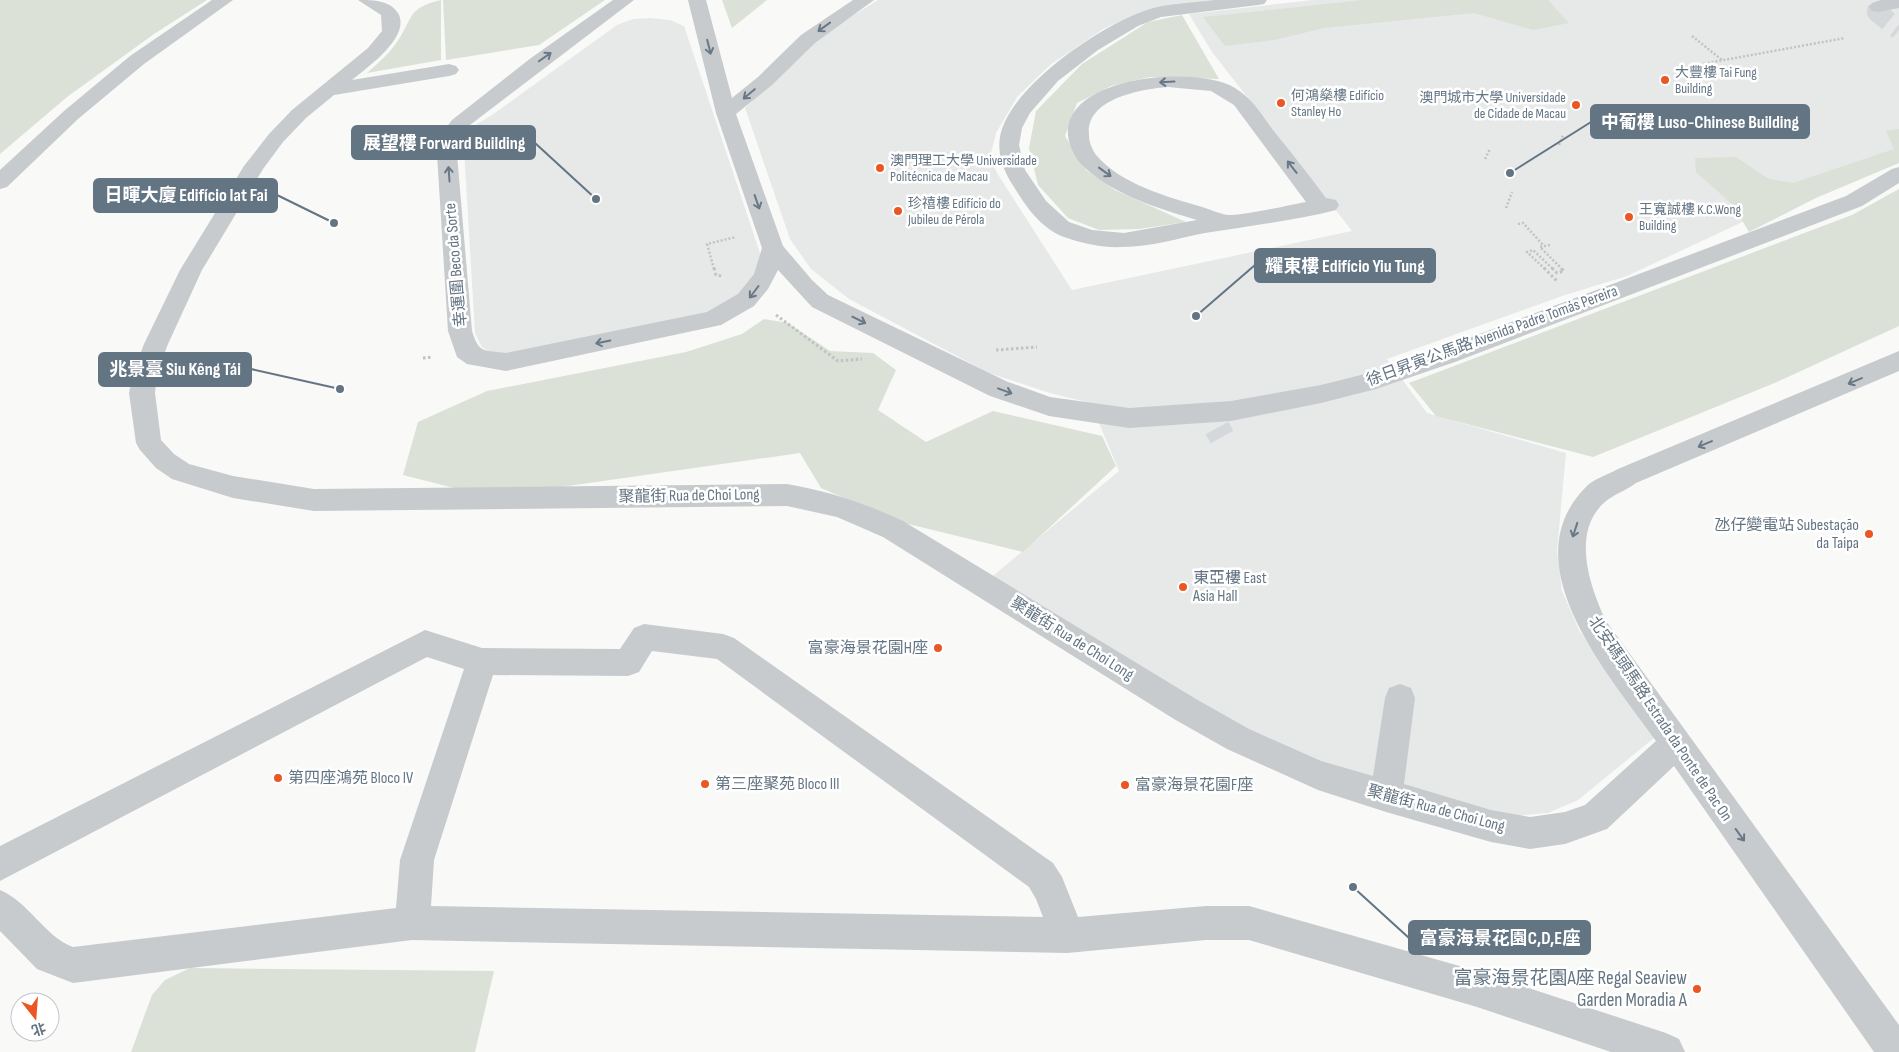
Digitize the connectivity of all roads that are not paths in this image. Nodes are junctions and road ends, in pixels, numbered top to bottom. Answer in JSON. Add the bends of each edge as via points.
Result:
{"nodes":[{"id":1,"x":224,"y":0,"type":"edge"},
{"id":2,"x":367,"y":0,"type":"edge"},
{"id":3,"x":865,"y":0,"type":"edge"},
{"id":4,"x":1258,"y":0,"type":"edge"},
{"id":5,"x":627,"y":1,"type":"edge"},
{"id":6,"x":1227,"y":1,"type":"edge"},
{"id":7,"x":692,"y":2,"type":"edge"},
{"id":8,"x":1899,"y":4,"type":"edge"},
{"id":9,"x":1153,"y":7,"type":"edge"},
{"id":10,"x":1878,"y":7,"type":"dead end"},
{"id":11,"x":449,"y":70,"type":"dead end"},
{"id":12,"x":327,"y":90,"type":"junction"},
{"id":13,"x":726,"y":113,"type":"junction"},
{"id":14,"x":1899,"y":174,"type":"edge"},
{"id":15,"x":0,"y":182,"type":"edge"},
{"id":16,"x":1228,"y":222,"type":"junction"},
{"id":17,"x":773,"y":248,"type":"junction"},
{"id":18,"x":1899,"y":360,"type":"edge"},
{"id":19,"x":482,"y":661,"type":"junction"},
{"id":20,"x":1400,"y":698,"type":"dead end"},
{"id":21,"x":1675,"y":744,"type":"junction"},
{"id":22,"x":1386,"y":796,"type":"junction"},
{"id":23,"x":0,"y":864,"type":"edge"},
{"id":24,"x":0,"y":907,"type":"edge"},
{"id":25,"x":412,"y":923,"type":"junction"},
{"id":26,"x":1067,"y":935,"type":"junction"},
{"id":27,"x":1666,"y":1052,"type":"edge"},
{"id":28,"x":1896,"y":1052,"type":"edge"}],
"edges":[{"from":1,"to":15,"type":"street","via":[[130,66],[71,115]]},
{"from":2,"to":12,"type":"street","name":"聚龍街 Rua de Choi Long","via":[[389,13],[391,31],[375,52]]},
{"from":3,"to":13,"type":"street","one_way":true,"via":[[808,38],[765,81]]},
{"from":4,"to":6,"type":"street"},
{"from":17,"to":5,"type":"street","name":"幸運圍 Beco da Sorte","one_way":true,"via":[[769,267],[755,293],[744,304],[714,319],[506,362],[476,358],[466,351],[460,331],[447,154],[450,136],[459,124],[538,62]]},
{"from":6,"to":9,"type":"street"},
{"from":7,"to":13,"type":"street","name":"徐日昇寅公馬路 Avenida Padre Tomás Pereira","one_way":true},
{"from":8,"to":10,"type":"street"},
{"from":9,"to":16,"type":"street","via":[[1087,49],[1056,73],[1030,100],[1012,128],[1009,147],[1013,168],[1040,208],[1060,227],[1098,238],[1124,240]]},
{"from":11,"to":12,"type":"street"},
{"from":12,"to":22,"type":"street","name":"聚龍街 Rua de Choi Long","via":[[276,138],[254,166],[191,270],[156,344],[145,373],[142,393],[150,443],[165,461],[181,472],[233,487],[314,500],[787,495],[824,501],[858,512],[893,529],[1238,739],[1318,775]]},
{"from":13,"to":17,"type":"street","name":"徐日昇寅公馬路 Avenida Padre Tomás Pereira","one_way":true},
{"from":17,"to":14,"type":"street","name":"徐日昇寅公馬路 Avenida Padre Tomás Pereira","one_way":true,"via":[[820,301],[999,389],[1049,406],[1129,418],[1213,421],[1232,411],[1322,394],[1446,356],[1854,201]]},
{"from":16,"to":16,"type":"street","one_way":true,"via":[[1325,205],[1230,92],[1178,81],[1140,85],[1100,99],[1081,116],[1076,129],[1082,152],[1092,163],[1155,198]]},
{"from":18,"to":21,"type":"street","name":"北安碼頭馬路 Estrada da Ponte de Pac On","one_way":true,"via":[[1627,476],[1596,494],[1581,514],[1573,536],[1571,556],[1586,609],[1595,630]]},
{"from":19,"to":23,"type":"street","via":[[425,643]]},
{"from":19,"to":25,"type":"street","via":[[417,860]]},
{"from":19,"to":26,"type":"street","via":[[628,662],[644,637],[724,647],[1041,875],[1050,889]]},
{"from":20,"to":22,"type":"street"},
{"from":21,"to":22,"type":"street","name":"聚龍街 Rua de Choi Long","via":[[1595,818],[1565,828],[1530,833],[1491,826]]},
{"from":21,"to":28,"type":"street","name":"北安碼頭馬路 Estrada da Ponte de Pac On","one_way":true},
{"from":24,"to":25,"type":"street","via":[[50,956],[73,965]]},
{"from":25,"to":26,"type":"street"},
{"from":26,"to":27,"type":"street","via":[[1249,922],[1478,989]]}]}
